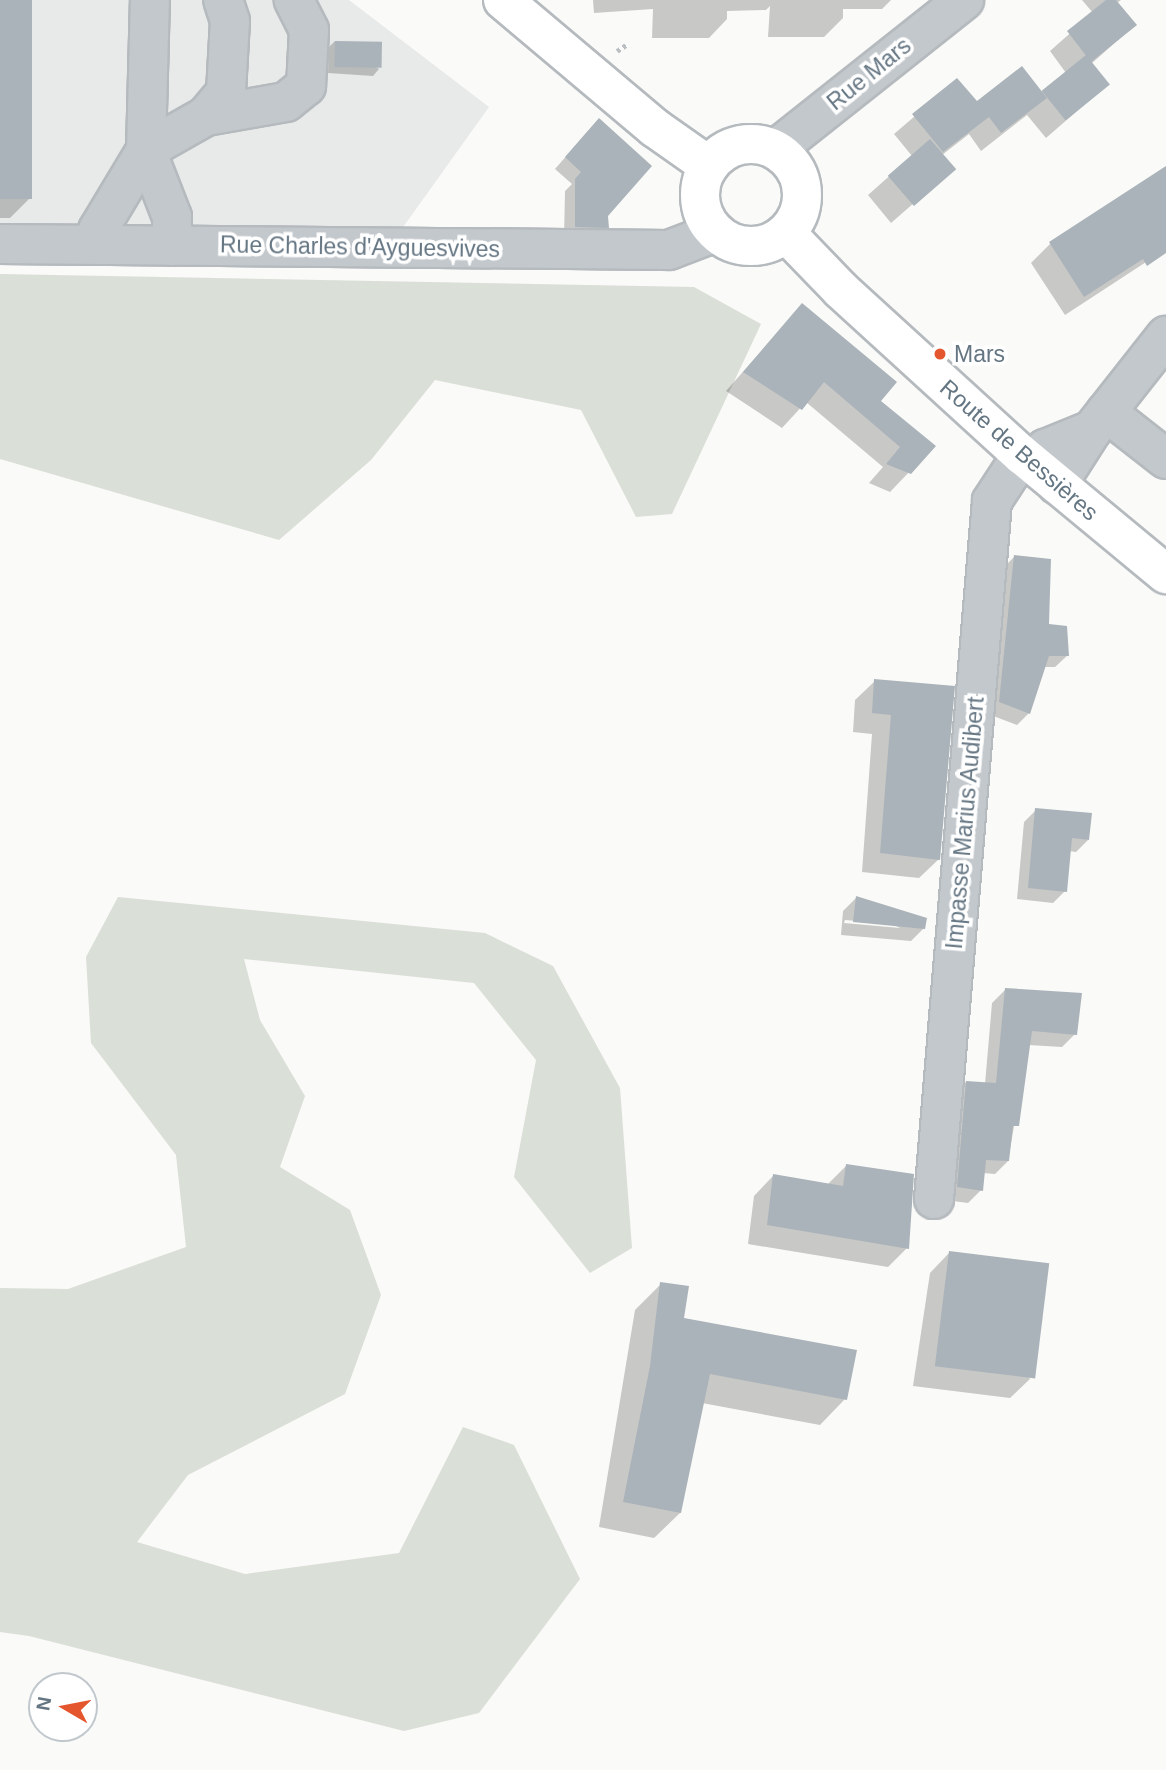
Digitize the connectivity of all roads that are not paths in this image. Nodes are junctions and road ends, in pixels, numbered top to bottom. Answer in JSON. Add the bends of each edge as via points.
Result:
{"nodes":[{"id":1,"x":150,"y":0,"type":"edge"},
{"id":2,"x":223,"y":0,"type":"edge"},
{"id":3,"x":294,"y":0,"type":"edge"},
{"id":4,"x":503,"y":0,"type":"edge"},
{"id":5,"x":964,"y":0,"type":"edge"},
{"id":6,"x":206,"y":116,"type":"junction"},
{"id":7,"x":776,"y":149,"type":"junction"},
{"id":8,"x":146,"y":150,"type":"junction"},
{"id":9,"x":709,"y":166,"type":"junction"},
{"id":10,"x":716,"y":232,"type":"junction"},
{"id":11,"x":786,"y":233,"type":"junction"},
{"id":12,"x":0,"y":244,"type":"edge"},
{"id":13,"x":98,"y":245,"type":"junction"},
{"id":14,"x":172,"y":246,"type":"junction"},
{"id":15,"x":1166,"y":336,"type":"edge"},
{"id":16,"x":1099,"y":421,"type":"junction"},
{"id":17,"x":1166,"y":459,"type":"edge"},
{"id":18,"x":1037,"y":468,"type":"junction"},
{"id":19,"x":1166,"y":574,"type":"edge"},
{"id":20,"x":934,"y":1199,"type":"dead end"}],
"edges":[{"from":1,"to":8,"type":"street"},
{"from":2,"to":6,"type":"street","via":[[230,21],[226,92]]},
{"from":3,"to":6,"type":"street","via":[[309,30],[306,86],[286,102]]},
{"from":4,"to":9,"type":"main road","via":[[655,128]]},
{"from":5,"to":7,"type":"street","name":"Rue Mars"},
{"from":6,"to":8,"type":"street"},
{"from":7,"to":9,"type":"main road","via":[[737,145]]},
{"from":7,"to":11,"type":"main road","via":[[799,175],[803,201]]},
{"from":8,"to":13,"type":"street","via":[[99,230]]},
{"from":8,"to":14,"type":"street","via":[[172,217]]},
{"from":9,"to":10,"type":"main road","via":[[700,194],[703,212]]},
{"from":10,"to":11,"type":"main road","via":[[743,245],[758,246]]},
{"from":10,"to":14,"type":"street","name":"Rue Charles d'Ayguesvives","via":[[669,250]]},
{"from":11,"to":18,"type":"main road","name":"Route de Bessières","via":[[841,290]]},
{"from":12,"to":13,"type":"street","name":"Rue Charles d'Ayguesvives"},
{"from":13,"to":14,"type":"street","name":"Rue Charles d'Ayguesvives"},
{"from":15,"to":16,"type":"street"},
{"from":16,"to":17,"type":"street"},
{"from":16,"to":18,"type":"street","via":[[1045,449]]},
{"from":18,"to":19,"type":"main road","name":"Route de Bessières"},
{"from":18,"to":20,"type":"street","name":"Impasse Marius Audibert","via":[[992,501]]}]}
